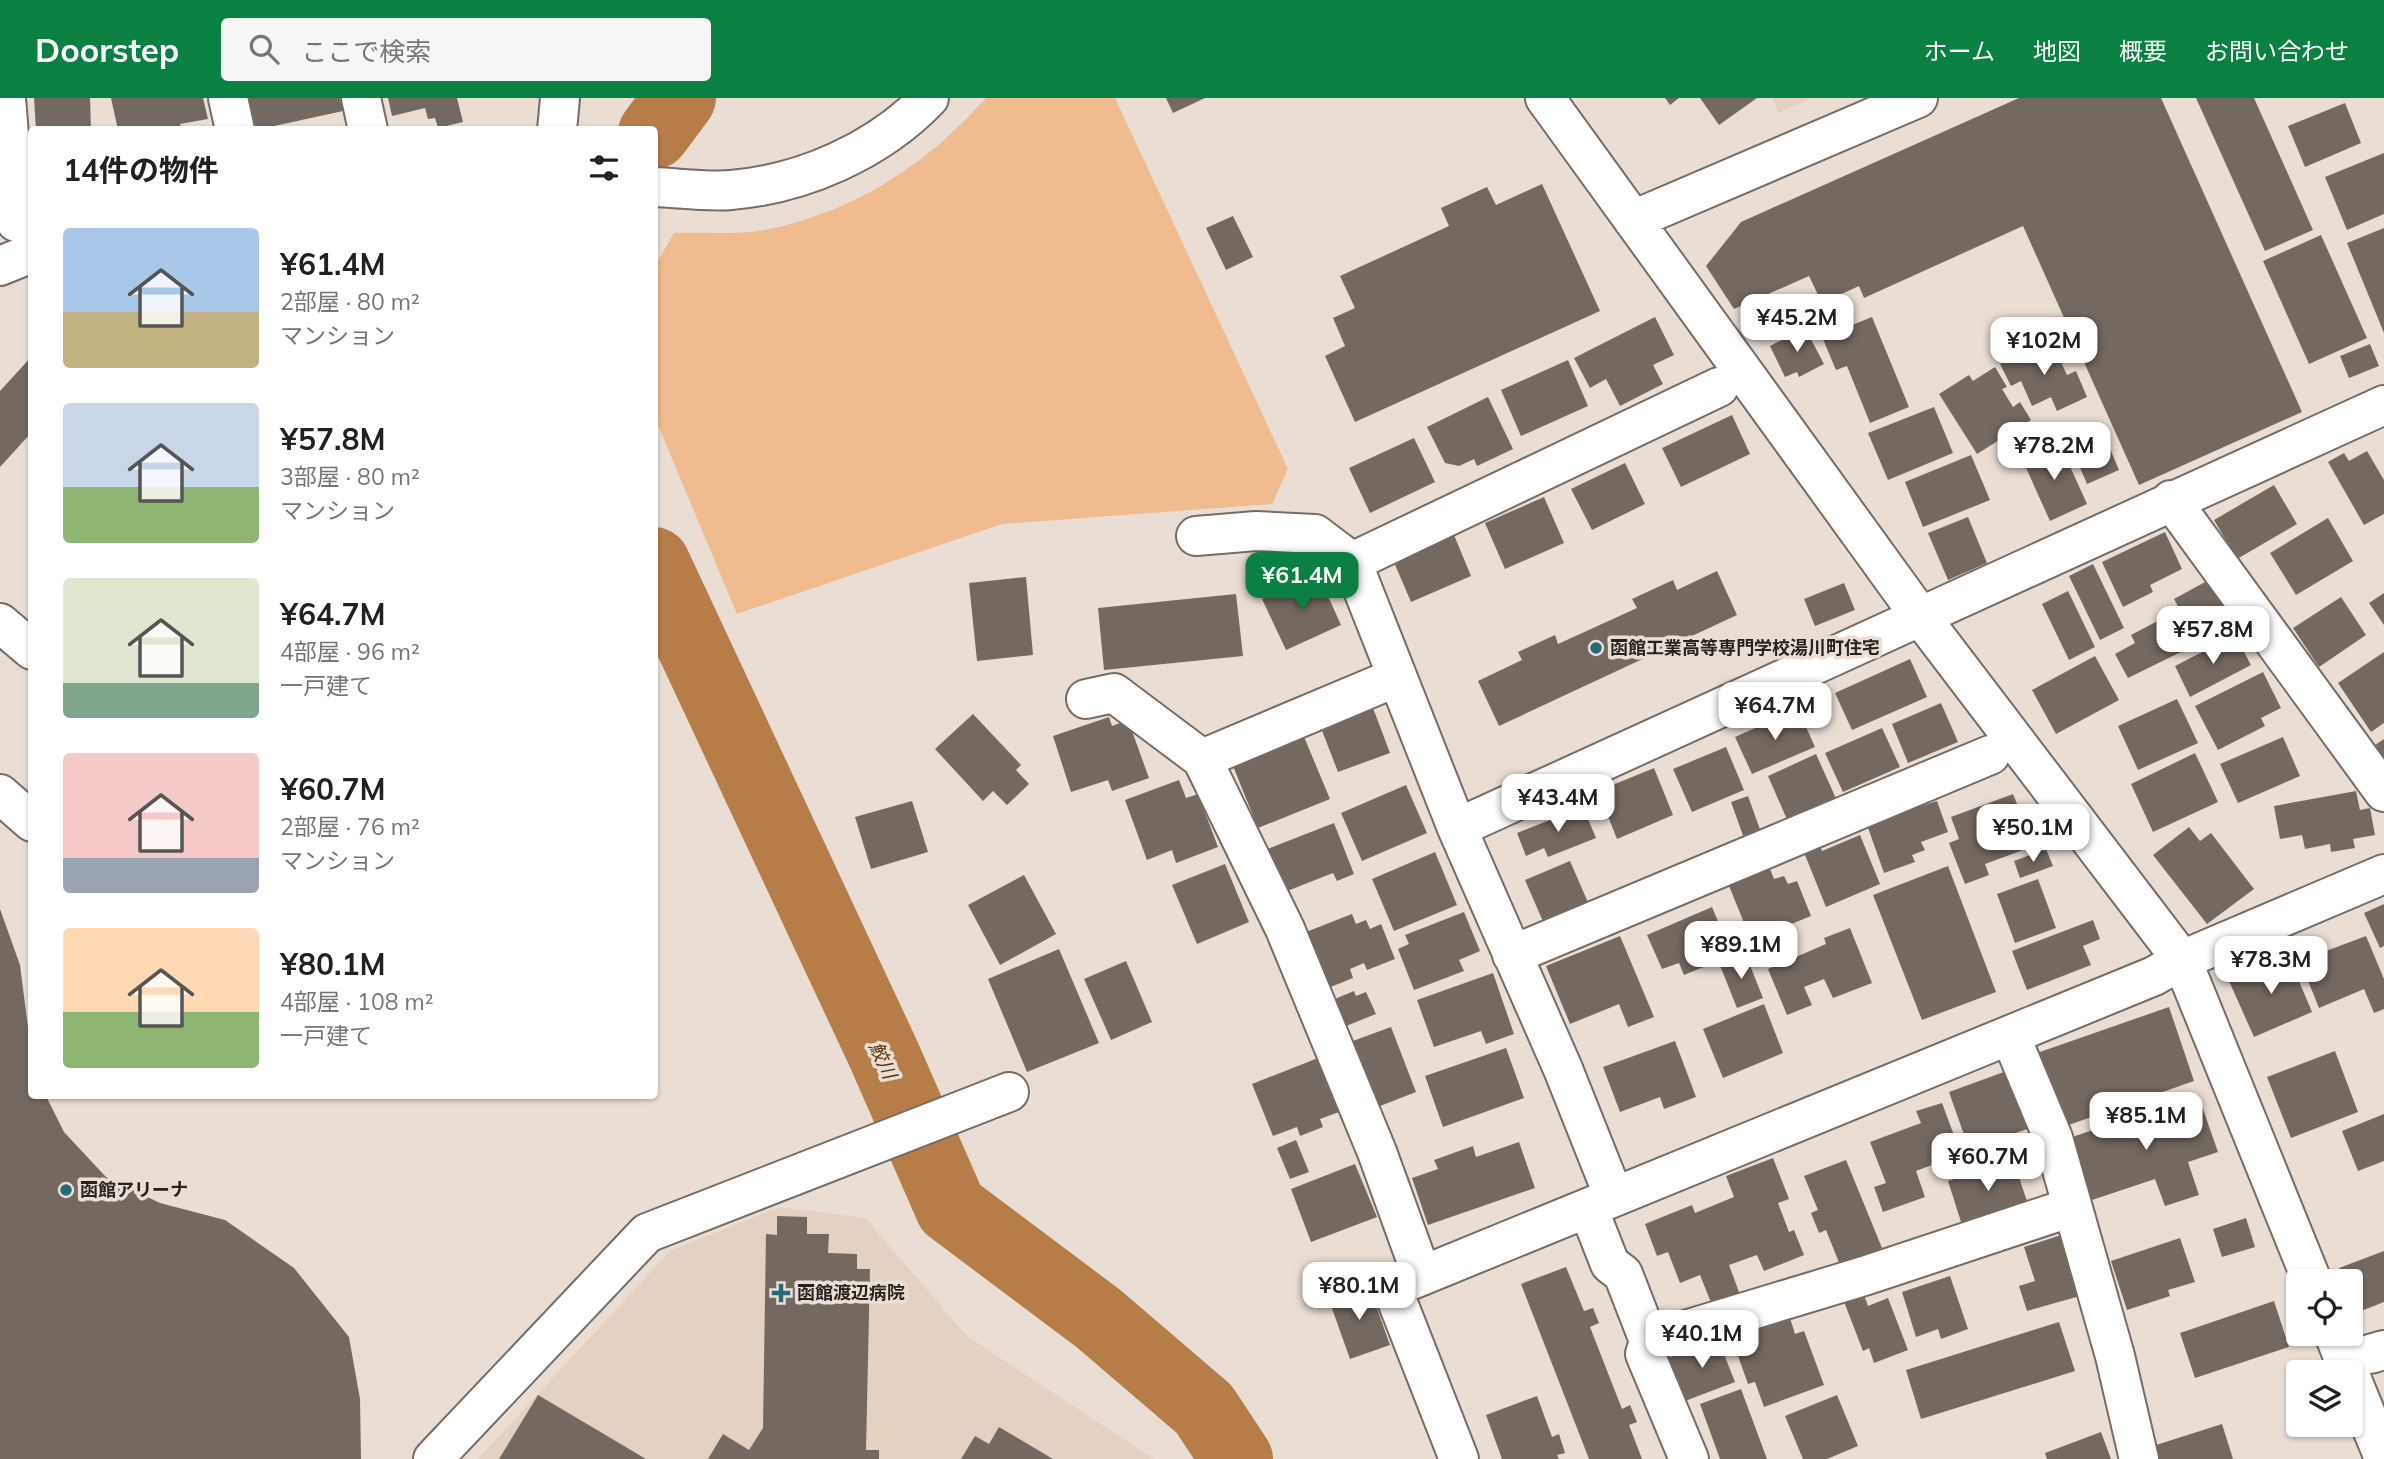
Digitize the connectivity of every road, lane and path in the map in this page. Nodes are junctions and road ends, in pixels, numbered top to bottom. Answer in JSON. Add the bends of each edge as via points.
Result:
{"nodes":[{"id":1,"x":6,"y":98,"type":"edge"},
{"id":2,"x":228,"y":98,"type":"edge"},
{"id":3,"x":361,"y":98,"type":"edge"},
{"id":4,"x":560,"y":98,"type":"edge"},
{"id":5,"x":929,"y":98,"type":"edge"},
{"id":6,"x":1545,"y":98,"type":"edge"},
{"id":7,"x":1918,"y":98,"type":"edge"},
{"id":8,"x":234,"y":126,"type":"edge"},
{"id":9,"x":367,"y":126,"type":"edge"},
{"id":10,"x":557,"y":126,"type":"edge"},
{"id":11,"x":668,"y":187,"type":"edge"},
{"id":12,"x":1633,"y":220,"type":"junction"},
{"id":13,"x":24,"y":237,"type":"edge"},
{"id":14,"x":0,"y":266,"type":"edge"},
{"id":15,"x":1719,"y":387,"type":"dead end"},
{"id":16,"x":2384,"y":405,"type":"edge"},
{"id":17,"x":2171,"y":500,"type":"junction"},
{"id":18,"x":1196,"y":536,"type":"dead end"},
{"id":19,"x":1352,"y":562,"type":"junction"},
{"id":20,"x":1920,"y":616,"type":"junction"},
{"id":21,"x":0,"y":623,"type":"edge"},
{"id":22,"x":28,"y":647,"type":"edge"},
{"id":23,"x":1397,"y":677,"type":"junction"},
{"id":24,"x":1086,"y":699,"type":"dead end"},
{"id":25,"x":1990,"y":755,"type":"dead end"},
{"id":26,"x":1202,"y":759,"type":"junction"},
{"id":27,"x":2384,"y":792,"type":"edge"},
{"id":28,"x":0,"y":794,"type":"edge"},
{"id":29,"x":28,"y":818,"type":"edge"},
{"id":30,"x":1457,"y":828,"type":"junction"},
{"id":31,"x":2384,"y":874,"type":"edge"},
{"id":32,"x":1512,"y":955,"type":"junction"},
{"id":33,"x":2182,"y":960,"type":"junction"},
{"id":34,"x":2010,"y":1035,"type":"junction"},
{"id":35,"x":1009,"y":1092,"type":"dead end"},
{"id":36,"x":1601,"y":1202,"type":"junction"},
{"id":37,"x":2072,"y":1207,"type":"junction"},
{"id":38,"x":2307,"y":1269,"type":"edge"},
{"id":39,"x":1422,"y":1276,"type":"junction"},
{"id":40,"x":1649,"y":1340,"type":"junction"},
{"id":41,"x":2345,"y":1346,"type":"edge"},
{"id":42,"x":2360,"y":1360,"type":"edge"},
{"id":43,"x":2363,"y":1363,"type":"edge"},
{"id":44,"x":2384,"y":1458,"type":"edge"},
{"id":45,"x":433,"y":1459,"type":"edge"},
{"id":46,"x":1459,"y":1459,"type":"edge"},
{"id":47,"x":1689,"y":1459,"type":"edge"},
{"id":48,"x":2138,"y":1459,"type":"edge"}],
"edges":[{"from":1,"to":13,"type":"street"},
{"from":2,"to":8,"type":"street"},
{"from":3,"to":9,"type":"street"},
{"from":4,"to":10,"type":"street"},
{"from":5,"to":11,"type":"street","via":[[908,120],[876,142],[804,175],[730,190]]},
{"from":6,"to":12,"type":"street"},
{"from":7,"to":12,"type":"street"},
{"from":12,"to":20,"type":"street"},
{"from":13,"to":14,"type":"street"},
{"from":15,"to":19,"type":"street"},
{"from":16,"to":17,"type":"street"},
{"from":17,"to":20,"type":"street"},
{"from":17,"to":27,"type":"street"},
{"from":18,"to":19,"type":"street","via":[[1256,531],[1315,534]]},
{"from":19,"to":23,"type":"street"},
{"from":20,"to":30,"type":"street"},
{"from":20,"to":33,"type":"street"},
{"from":21,"to":22,"type":"street"},
{"from":23,"to":26,"type":"street"},
{"from":23,"to":30,"type":"street"},
{"from":24,"to":26,"type":"street","via":[[1114,692]]},
{"from":25,"to":32,"type":"street"},
{"from":26,"to":39,"type":"street","via":[[1290,941],[1377,1152]]},
{"from":28,"to":29,"type":"street"},
{"from":30,"to":32,"type":"street"},
{"from":31,"to":33,"type":"street"},
{"from":32,"to":36,"type":"street"},
{"from":33,"to":34,"type":"street"},
{"from":33,"to":38,"type":"street"},
{"from":34,"to":36,"type":"street"},
{"from":34,"to":37,"type":"street","via":[[2053,1138]]},
{"from":35,"to":45,"type":"street","via":[[647,1233]]},
{"from":36,"to":39,"type":"street"},
{"from":36,"to":40,"type":"street","via":[[1610,1264],[1623,1274]]},
{"from":37,"to":40,"type":"street"},
{"from":37,"to":48,"type":"street","via":[[2115,1356]]},
{"from":39,"to":46,"type":"street","via":[[1392,1288]]},
{"from":40,"to":47,"type":"street","via":[[1646,1354]]},
{"from":41,"to":42,"type":"street"},
{"from":43,"to":44,"type":"street"}]}
